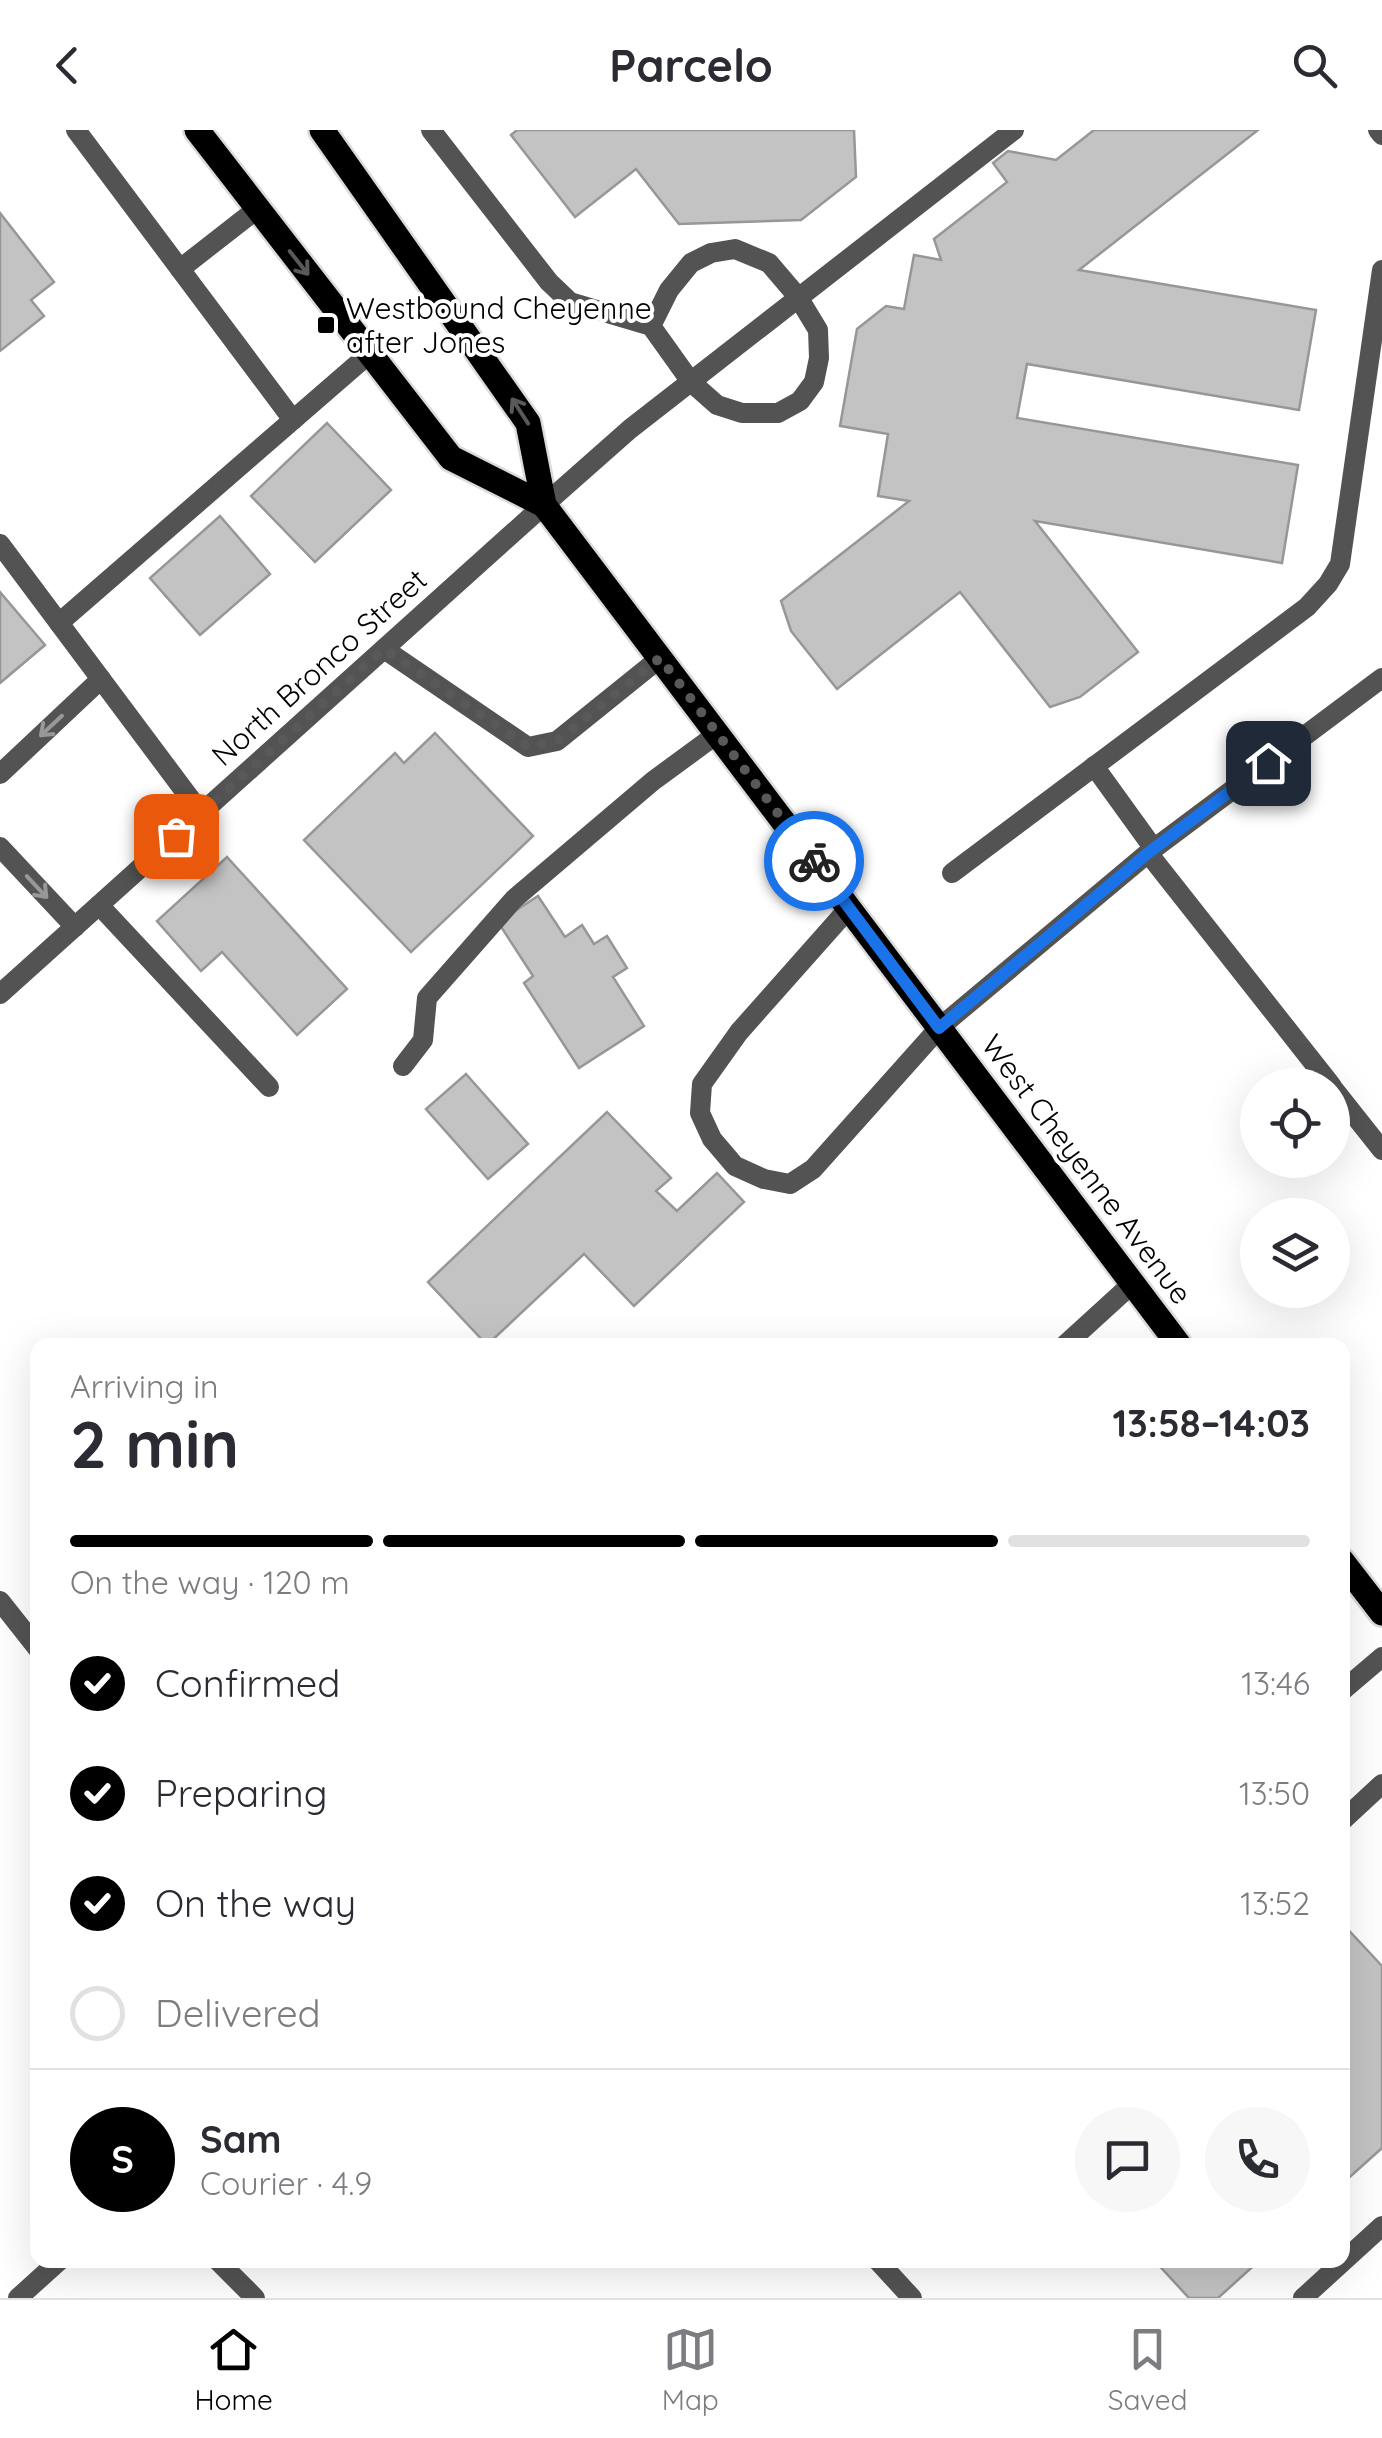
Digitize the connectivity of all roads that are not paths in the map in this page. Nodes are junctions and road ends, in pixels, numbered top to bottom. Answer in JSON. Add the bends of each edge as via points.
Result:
{"nodes":[{"id":1,"x":76,"y":130,"type":"edge"},
{"id":2,"x":197,"y":130,"type":"edge"},
{"id":3,"x":322,"y":130,"type":"edge"},
{"id":4,"x":431,"y":130,"type":"edge"},
{"id":5,"x":1014,"y":130,"type":"edge"},
{"id":6,"x":257,"y":209,"type":"junction"},
{"id":7,"x":180,"y":269,"type":"junction"},
{"id":8,"x":1382,"y":270,"type":"edge"},
{"id":9,"x":798,"y":297,"type":"junction"},
{"id":10,"x":651,"y":326,"type":"junction"},
{"id":11,"x":369,"y":354,"type":"junction"},
{"id":12,"x":691,"y":382,"type":"junction"},
{"id":13,"x":293,"y":420,"type":"junction"},
{"id":14,"x":544,"y":504,"type":"junction"},
{"id":15,"x":0,"y":544,"type":"edge"},
{"id":16,"x":60,"y":623,"type":"junction"},
{"id":17,"x":384,"y":649,"type":"junction"},
{"id":18,"x":660,"y":658,"type":"junction"},
{"id":19,"x":1382,"y":678,"type":"edge"},
{"id":20,"x":101,"y":679,"type":"junction"},
{"id":21,"x":717,"y":734,"type":"junction"},
{"id":22,"x":1094,"y":766,"type":"junction"},
{"id":23,"x":0,"y":774,"type":"edge"},
{"id":24,"x":201,"y":813,"type":"junction"},
{"id":25,"x":0,"y":846,"type":"edge"},
{"id":26,"x":1151,"y":851,"type":"junction"},
{"id":27,"x":952,"y":873,"type":"dead end"},
{"id":28,"x":99,"y":905,"type":"junction"},
{"id":29,"x":849,"y":908,"type":"junction"},
{"id":30,"x":74,"y":927,"type":"junction"},
{"id":31,"x":0,"y":994,"type":"edge"},
{"id":32,"x":939,"y":1028,"type":"junction"},
{"id":33,"x":404,"y":1066,"type":"dead end"},
{"id":34,"x":1318,"y":1068,"type":"edge"},
{"id":35,"x":269,"y":1087,"type":"dead end"},
{"id":36,"x":1350,"y":1109,"type":"edge"},
{"id":37,"x":1382,"y":1150,"type":"edge"},
{"id":38,"x":1132,"y":1283,"type":"junction"},
{"id":39,"x":1073,"y":1338,"type":"edge"},
{"id":40,"x":1175,"y":1338,"type":"edge"},
{"id":41,"x":1350,"y":1571,"type":"edge"},
{"id":42,"x":0,"y":1600,"type":"edge"},
{"id":43,"x":1382,"y":1613,"type":"edge"},
{"id":44,"x":30,"y":1639,"type":"edge"},
{"id":45,"x":1382,"y":1657,"type":"edge"},
{"id":46,"x":1350,"y":1683,"type":"edge"},
{"id":47,"x":1382,"y":1784,"type":"edge"},
{"id":48,"x":1350,"y":1814,"type":"edge"},
{"id":49,"x":1382,"y":2226,"type":"edge"},
{"id":50,"x":1350,"y":2255,"type":"edge"},
{"id":51,"x":51,"y":2268,"type":"edge"},
{"id":52,"x":225,"y":2268,"type":"edge"},
{"id":53,"x":884,"y":2268,"type":"edge"},
{"id":54,"x":1336,"y":2268,"type":"edge"},
{"id":55,"x":18,"y":2298,"type":"edge"},
{"id":56,"x":255,"y":2298,"type":"edge"},
{"id":57,"x":912,"y":2298,"type":"edge"},
{"id":58,"x":1303,"y":2298,"type":"edge"}],
"edges":[{"from":1,"to":7,"type":"street"},
{"from":2,"to":6,"type":"main road","name":"West Cheyenne Avenue"},
{"from":14,"to":3,"type":"main road","name":"West Cheyenne Avenue","one_way":true,"via":[[528,422]]},
{"from":4,"to":10,"type":"street","via":[[570,302]]},
{"from":5,"to":9,"type":"street","name":"North Bronco Street"},
{"from":6,"to":7,"type":"street"},
{"from":6,"to":11,"type":"main road","name":"West Cheyenne Avenue","one_way":true},
{"from":7,"to":13,"type":"street"},
{"from":8,"to":22,"type":"street","via":[[1340,564],[1307,607]]},
{"from":9,"to":10,"type":"street","via":[[769,262],[735,249],[711,253],[691,263]]},
{"from":9,"to":12,"type":"street","name":"North Bronco Street"},
{"from":9,"to":12,"type":"street","via":[[818,330],[819,358],[814,382],[800,401],[778,413],[742,412],[717,405]]},
{"from":10,"to":12,"type":"street"},
{"from":11,"to":13,"type":"street"},
{"from":11,"to":14,"type":"main road","name":"West Cheyenne Avenue","via":[[451,458]]},
{"from":12,"to":14,"type":"street","name":"North Bronco Street"},
{"from":13,"to":16,"type":"street"},
{"from":14,"to":17,"type":"street","name":"North Bronco Street"},
{"from":14,"to":18,"type":"main road","name":"West Cheyenne Avenue"},
{"from":15,"to":16,"type":"street"},
{"from":16,"to":20,"type":"street"},
{"from":17,"to":18,"type":"street","via":[[528,747],[557,741]]},
{"from":17,"to":24,"type":"street","name":"North Bronco Street"},
{"from":18,"to":21,"type":"main road","name":"West Cheyenne Avenue"},
{"from":19,"to":26,"type":"street"},
{"from":20,"to":23,"type":"street","one_way":true},
{"from":20,"to":24,"type":"street"},
{"from":21,"to":29,"type":"main road","name":"West Cheyenne Avenue"},
{"from":21,"to":33,"type":"street","via":[[514,900],[427,998],[423,1040]]},
{"from":22,"to":26,"type":"street"},
{"from":22,"to":27,"type":"street"},
{"from":24,"to":28,"type":"street","name":"North Bronco Street"},
{"from":25,"to":30,"type":"street","one_way":true},
{"from":26,"to":32,"type":"street"},
{"from":26,"to":34,"type":"street"},
{"from":28,"to":30,"type":"street","name":"North Bronco Street"},
{"from":28,"to":35,"type":"street"},
{"from":29,"to":32,"type":"main road","name":"West Cheyenne Avenue"},
{"from":29,"to":32,"type":"street","via":[[702,1084],[700,1113],[712,1139],[735,1166],[790,1184],[813,1169]]},
{"from":30,"to":31,"type":"street","name":"North Bronco Street"},
{"from":32,"to":38,"type":"main road","name":"West Cheyenne Avenue"},
{"from":36,"to":37,"type":"street"},
{"from":38,"to":39,"type":"street"},
{"from":38,"to":40,"type":"main road","name":"West Cheyenne Avenue"},
{"from":41,"to":43,"type":"main road"},
{"from":42,"to":44,"type":"street"},
{"from":45,"to":46,"type":"street"},
{"from":47,"to":48,"type":"street"},
{"from":49,"to":50,"type":"street"},
{"from":51,"to":55,"type":"street"},
{"from":52,"to":56,"type":"street"},
{"from":53,"to":57,"type":"street"},
{"from":54,"to":58,"type":"street"}]}
